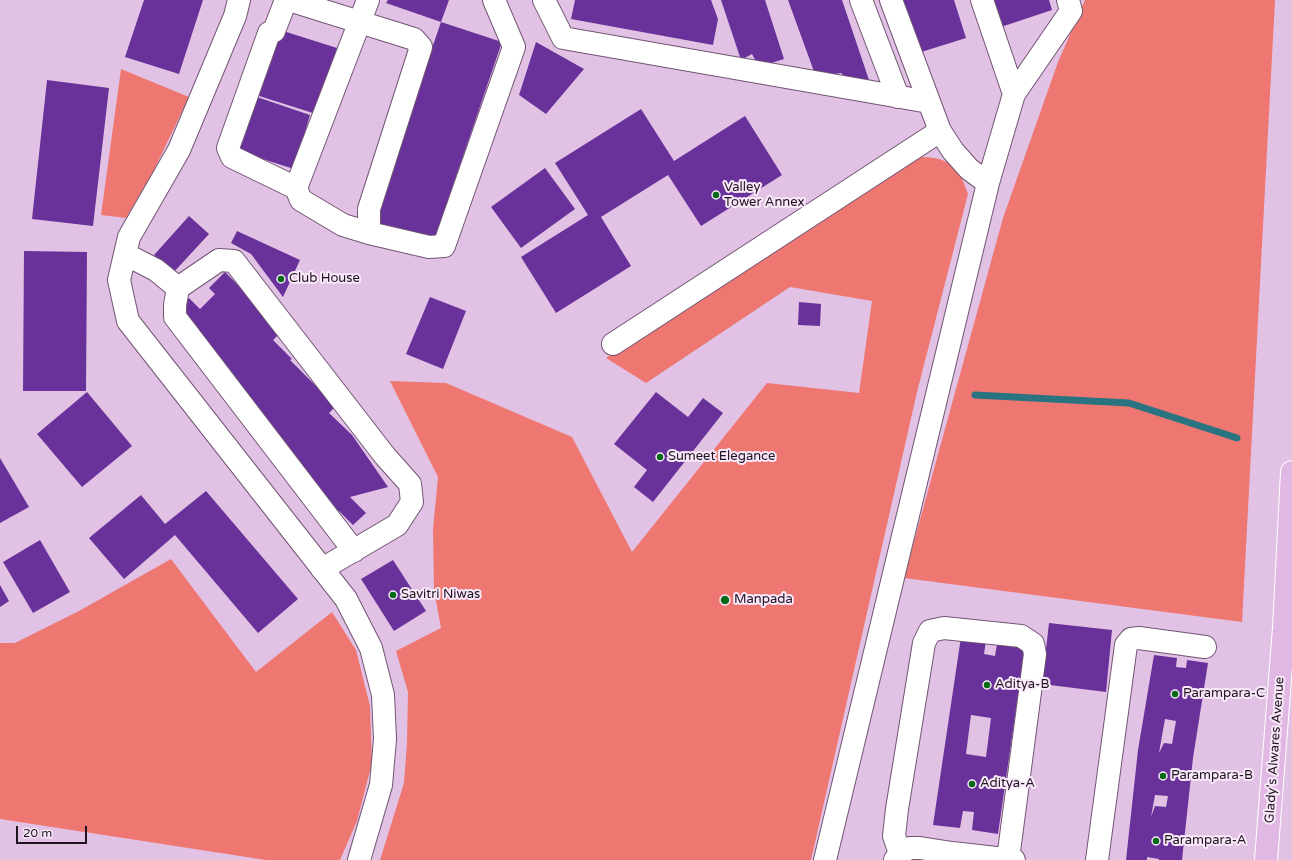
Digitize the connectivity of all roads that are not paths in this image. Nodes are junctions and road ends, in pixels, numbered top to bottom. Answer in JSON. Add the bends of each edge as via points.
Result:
{"nodes":[{"id":1,"x":240,"y":0,"type":"edge"},
{"id":2,"x":287,"y":0,"type":"edge"},
{"id":3,"x":368,"y":0,"type":"edge"},
{"id":4,"x":494,"y":0,"type":"edge"},
{"id":5,"x":544,"y":0,"type":"edge"},
{"id":6,"x":861,"y":0,"type":"edge"},
{"id":7,"x":891,"y":0,"type":"edge"},
{"id":8,"x":982,"y":0,"type":"edge"},
{"id":9,"x":1068,"y":0,"type":"edge"},
{"id":10,"x":360,"y":22,"type":"junction"},
{"id":11,"x":1014,"y":94,"type":"junction"},
{"id":12,"x":898,"y":97,"type":"junction"},
{"id":13,"x":929,"y":102,"type":"junction"},
{"id":14,"x":940,"y":131,"type":"junction"},
{"id":15,"x":988,"y":183,"type":"junction"},
{"id":16,"x":296,"y":188,"type":"junction"},
{"id":17,"x":369,"y":233,"type":"junction"},
{"id":18,"x":125,"y":254,"type":"junction"},
{"id":19,"x":178,"y":288,"type":"junction"},
{"id":20,"x":612,"y":344,"type":"dead end"},
{"id":21,"x":1292,"y":472,"type":"edge"},
{"id":22,"x":354,"y":551,"type":"junction"},
{"id":23,"x":322,"y":569,"type":"junction"},
{"id":24,"x":1205,"y":648,"type":"dead end"},
{"id":25,"x":897,"y":856,"type":"edge"},
{"id":26,"x":359,"y":860,"type":"edge"},
{"id":27,"x":825,"y":860,"type":"edge"},
{"id":28,"x":1011,"y":860,"type":"edge"},
{"id":29,"x":1097,"y":860,"type":"edge"},
{"id":30,"x":1266,"y":860,"type":"edge"}],
"edges":[{"from":1,"to":18,"type":"street","via":[[179,150],[129,237]]},
{"from":2,"to":10,"type":"street"},
{"from":2,"to":16,"type":"street","via":[[274,31],[269,33],[228,148],[232,157]]},
{"from":3,"to":10,"type":"street"},
{"from":4,"to":17,"type":"street","via":[[514,47],[444,246],[429,247]]},
{"from":5,"to":12,"type":"street","via":[[563,38]]},
{"from":6,"to":12,"type":"street"},
{"from":7,"to":13,"type":"street"},
{"from":8,"to":11,"type":"street"},
{"from":9,"to":11,"type":"street","via":[[1071,11]]},
{"from":10,"to":16,"type":"street"},
{"from":10,"to":17,"type":"street","via":[[414,39],[421,47],[369,209]]},
{"from":11,"to":15,"type":"street"},
{"from":12,"to":13,"type":"street"},
{"from":13,"to":14,"type":"street"},
{"from":14,"to":15,"type":"street","via":[[969,169]]},
{"from":14,"to":20,"type":"street"},
{"from":15,"to":27,"type":"street"},
{"from":16,"to":17,"type":"street","via":[[301,200],[343,225]]},
{"from":18,"to":19,"type":"street","via":[[156,270]]},
{"from":18,"to":23,"type":"street","via":[[119,280],[128,321]]},
{"from":19,"to":22,"type":"street","via":[[175,317]]},
{"from":19,"to":22,"type":"street","via":[[220,260],[234,260],[384,456],[410,484],[412,502],[397,525]]},
{"from":21,"to":30,"type":"main road","name":"Glady's Alwares Avenue","via":[[1284,628]]},
{"from":22,"to":23,"type":"street"},
{"from":23,"to":26,"type":"street","via":[[346,599],[371,648],[383,694],[385,739],[381,785]]},
{"from":24,"to":29,"type":"street","via":[[1139,638],[1131,639],[1126,645]]},
{"from":25,"to":28,"type":"street","via":[[910,848],[920,848]]},
{"from":25,"to":28,"type":"street","via":[[894,836],[897,809],[924,643],[930,631],[944,628],[1021,636],[1034,644],[1035,654]]}]}
